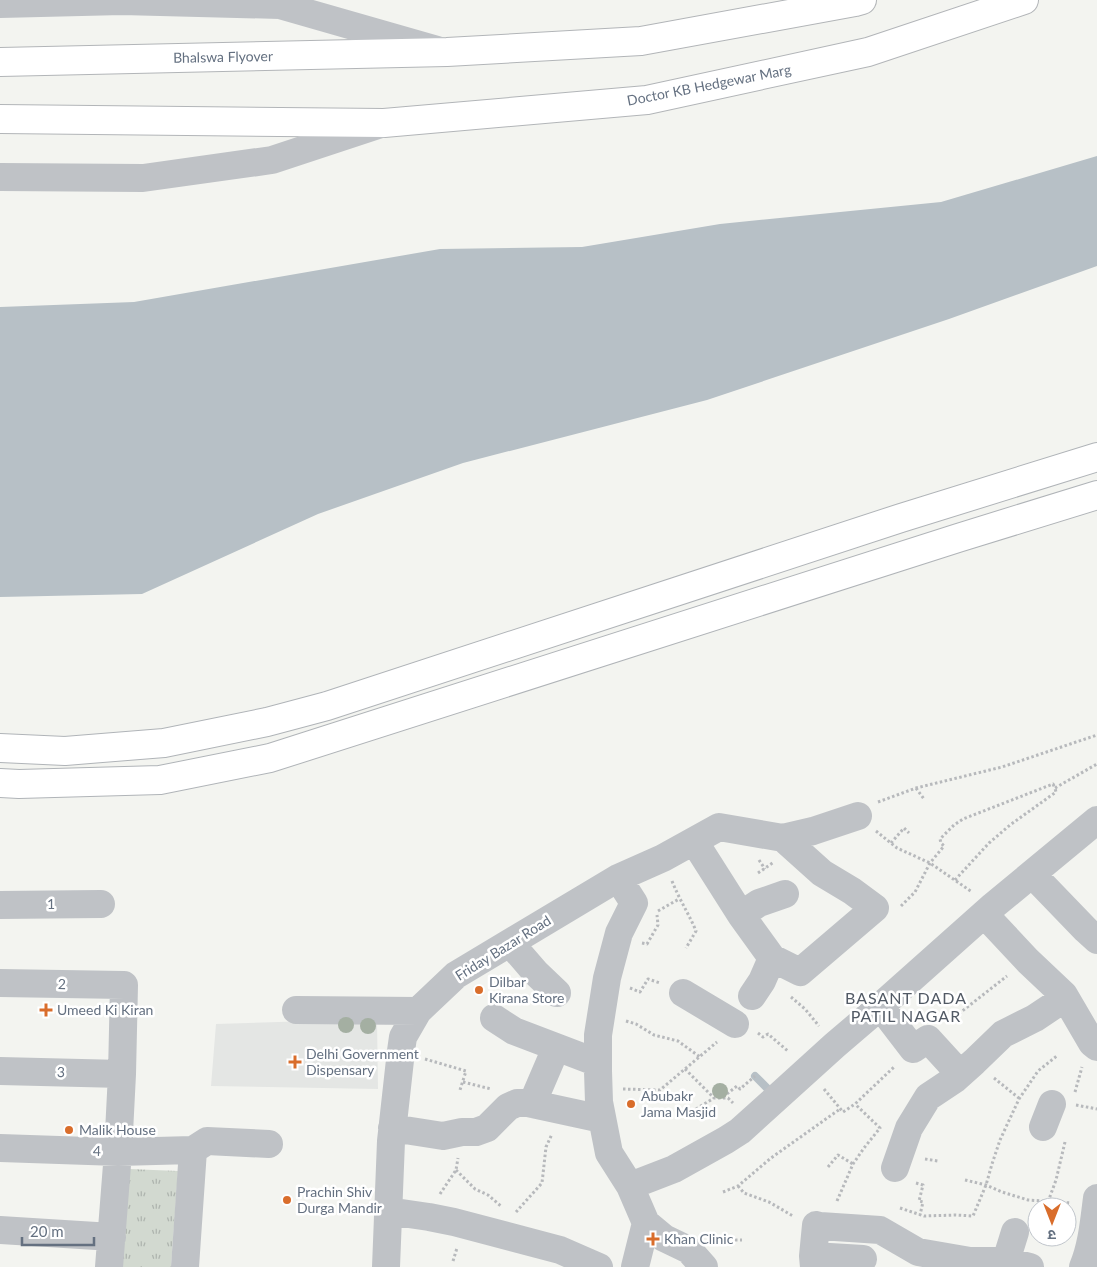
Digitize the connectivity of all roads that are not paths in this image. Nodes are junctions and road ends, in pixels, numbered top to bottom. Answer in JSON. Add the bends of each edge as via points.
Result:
{"nodes":[{"id":1,"x":862,"y":0,"type":"edge"},
{"id":2,"x":1024,"y":0,"type":"edge"},
{"id":3,"x":0,"y":4,"type":"edge"},
{"id":4,"x":446,"y":52,"type":"junction"},
{"id":5,"x":0,"y":62,"type":"edge"},
{"id":6,"x":0,"y":119,"type":"edge"},
{"id":7,"x":384,"y":123,"type":"junction"},
{"id":8,"x":0,"y":177,"type":"edge"},
{"id":9,"x":1097,"y":457,"type":"edge"},
{"id":10,"x":1097,"y":496,"type":"edge"},
{"id":11,"x":0,"y":748,"type":"edge"},
{"id":12,"x":0,"y":783,"type":"edge"},
{"id":13,"x":858,"y":816,"type":"road end"},
{"id":14,"x":1097,"y":820,"type":"edge"},
{"id":15,"x":783,"y":838,"type":"junction"},
{"id":16,"x":694,"y":841,"type":"junction"},
{"id":17,"x":1032,"y":874,"type":"junction"},
{"id":18,"x":618,"y":878,"type":"junction"},
{"id":19,"x":785,"y":894,"type":"dead end"},
{"id":20,"x":101,"y":904,"type":"dead end"},
{"id":21,"x":0,"y":905,"type":"edge"},
{"id":22,"x":988,"y":910,"type":"junction"},
{"id":23,"x":741,"y":915,"type":"junction"},
{"id":24,"x":1093,"y":930,"type":"edge"},
{"id":25,"x":510,"y":943,"type":"junction"},
{"id":26,"x":0,"y":983,"type":"edge"},
{"id":27,"x":557,"y":993,"type":"dead end"},
{"id":28,"x":682,"y":993,"type":"road end"},
{"id":29,"x":1065,"y":998,"type":"junction"},
{"id":30,"x":880,"y":1006,"type":"junction"},
{"id":31,"x":296,"y":1010,"type":"dead end"},
{"id":32,"x":418,"y":1011,"type":"junction"},
{"id":33,"x":494,"y":1018,"type":"dead end"},
{"id":34,"x":746,"y":1028,"type":"road end"},
{"id":35,"x":1097,"y":1047,"type":"edge"},
{"id":36,"x":556,"y":1048,"type":"junction"},
{"id":37,"x":0,"y":1071,"type":"edge"},
{"id":38,"x":598,"y":1073,"type":"junction"},
{"id":39,"x":122,"y":1074,"type":"junction"},
{"id":40,"x":960,"y":1074,"type":"junction"},
{"id":41,"x":532,"y":1104,"type":"junction"},
{"id":42,"x":602,"y":1119,"type":"junction"},
{"id":43,"x":392,"y":1128,"type":"junction"},
{"id":44,"x":269,"y":1144,"type":"dead end"},
{"id":45,"x":0,"y":1148,"type":"edge"},
{"id":46,"x":193,"y":1150,"type":"junction"},
{"id":47,"x":118,"y":1152,"type":"junction"},
{"id":48,"x":895,"y":1168,"type":"dead end"},
{"id":49,"x":630,"y":1186,"type":"junction"},
{"id":50,"x":1097,"y":1201,"type":"edge"},
{"id":51,"x":388,"y":1211,"type":"junction"},
{"id":52,"x":646,"y":1223,"type":"junction"},
{"id":53,"x":0,"y":1230,"type":"edge"},
{"id":54,"x":1015,"y":1232,"type":"dead end"},
{"id":55,"x":112,"y":1237,"type":"junction"},
{"id":56,"x":557,"y":1258,"type":"edge"},
{"id":57,"x":863,"y":1260,"type":"dead end"},
{"id":58,"x":814,"y":1262,"type":"edge"},
{"id":59,"x":1018,"y":1264,"type":"edge"},
{"id":60,"x":109,"y":1267,"type":"edge"},
{"id":61,"x":185,"y":1267,"type":"edge"},
{"id":62,"x":386,"y":1267,"type":"edge"},
{"id":63,"x":598,"y":1267,"type":"edge"},
{"id":64,"x":635,"y":1267,"type":"edge"},
{"id":65,"x":704,"y":1267,"type":"edge"},
{"id":66,"x":1083,"y":1267,"type":"edge"}],
"edges":[{"from":1,"to":4,"type":"main road","via":[[641,41]]},
{"from":2,"to":7,"type":"main road","name":"Doctor KB Hedgewar Marg","via":[[868,52],[647,100]]},
{"from":3,"to":4,"type":"street","via":[[122,1],[280,6]]},
{"from":4,"to":5,"type":"main road","name":"Bhalswa Flyover"},
{"from":6,"to":7,"type":"main road"},
{"from":7,"to":8,"type":"street","via":[[272,160],[144,178]]},
{"from":9,"to":11,"type":"main road","via":[[328,706],[164,743],[65,751]]},
{"from":10,"to":12,"type":"main road","via":[[270,758],[160,780]]},
{"from":13,"to":15,"type":"street"},
{"from":14,"to":17,"type":"street"},
{"from":15,"to":16,"type":"street","name":"Friday Bazar Road","via":[[719,827]]},
{"from":15,"to":23,"type":"street","via":[[822,872],[875,908],[779,970]]},
{"from":16,"to":18,"type":"street","name":"Friday Bazar Road"},
{"from":16,"to":23,"type":"street"},
{"from":17,"to":22,"type":"street"},
{"from":17,"to":24,"type":"street"},
{"from":18,"to":25,"type":"street","name":"Friday Bazar Road"},
{"from":18,"to":38,"type":"street","via":[[634,903],[619,933],[607,978],[598,1035]]},
{"from":19,"to":23,"type":"street","via":[[759,903]]},
{"from":20,"to":21,"type":"street","name":"1"},
{"from":22,"to":29,"type":"street","via":[[1028,961]]},
{"from":22,"to":30,"type":"street"},
{"from":25,"to":27,"type":"street"},
{"from":25,"to":32,"type":"street","name":"Friday Bazar Road","via":[[456,975]]},
{"from":26,"to":39,"type":"street","name":"2","via":[[124,985]]},
{"from":28,"to":34,"type":"street"},
{"from":29,"to":35,"type":"street","via":[[1092,1044]]},
{"from":29,"to":40,"type":"street","via":[[1036,1018],[1003,1034]]},
{"from":30,"to":40,"type":"street","via":[[920,1044]]},
{"from":30,"to":49,"type":"street","via":[[740,1131],[674,1169]]},
{"from":31,"to":32,"type":"street"},
{"from":32,"to":43,"type":"street","name":"Friday Bazar Road","via":[[403,1038]]},
{"from":33,"to":36,"type":"street","via":[[514,1031]]},
{"from":36,"to":38,"type":"street"},
{"from":36,"to":41,"type":"street"},
{"from":37,"to":39,"type":"street","name":"3"},
{"from":38,"to":42,"type":"street"},
{"from":39,"to":47,"type":"street"},
{"from":40,"to":48,"type":"street","via":[[928,1097],[909,1128]]},
{"from":41,"to":42,"type":"street"},
{"from":41,"to":43,"type":"street","via":[[518,1103],[508,1107],[487,1128],[476,1132],[443,1136]]},
{"from":42,"to":49,"type":"street","via":[[610,1154]]},
{"from":43,"to":51,"type":"street","name":"Friday Bazar Road"},
{"from":44,"to":46,"type":"street","name":"4","via":[[207,1141]]},
{"from":45,"to":47,"type":"street","name":"4"},
{"from":46,"to":47,"type":"street","name":"4"},
{"from":46,"to":61,"type":"street"},
{"from":47,"to":55,"type":"street"},
{"from":49,"to":52,"type":"street"},
{"from":50,"to":66,"type":"street"},
{"from":51,"to":56,"type":"street","via":[[454,1222],[506,1225]]},
{"from":51,"to":62,"type":"street","name":"Friday Bazar Road"},
{"from":52,"to":64,"type":"street"},
{"from":52,"to":65,"type":"street","via":[[664,1238],[689,1250]]},
{"from":53,"to":55,"type":"street"},
{"from":54,"to":59,"type":"street"},
{"from":55,"to":60,"type":"street"},
{"from":56,"to":63,"type":"street"},
{"from":57,"to":58,"type":"street"},
{"from":58,"to":59,"type":"street","via":[[816,1225],[880,1230],[918,1252],[970,1261]]}]}
